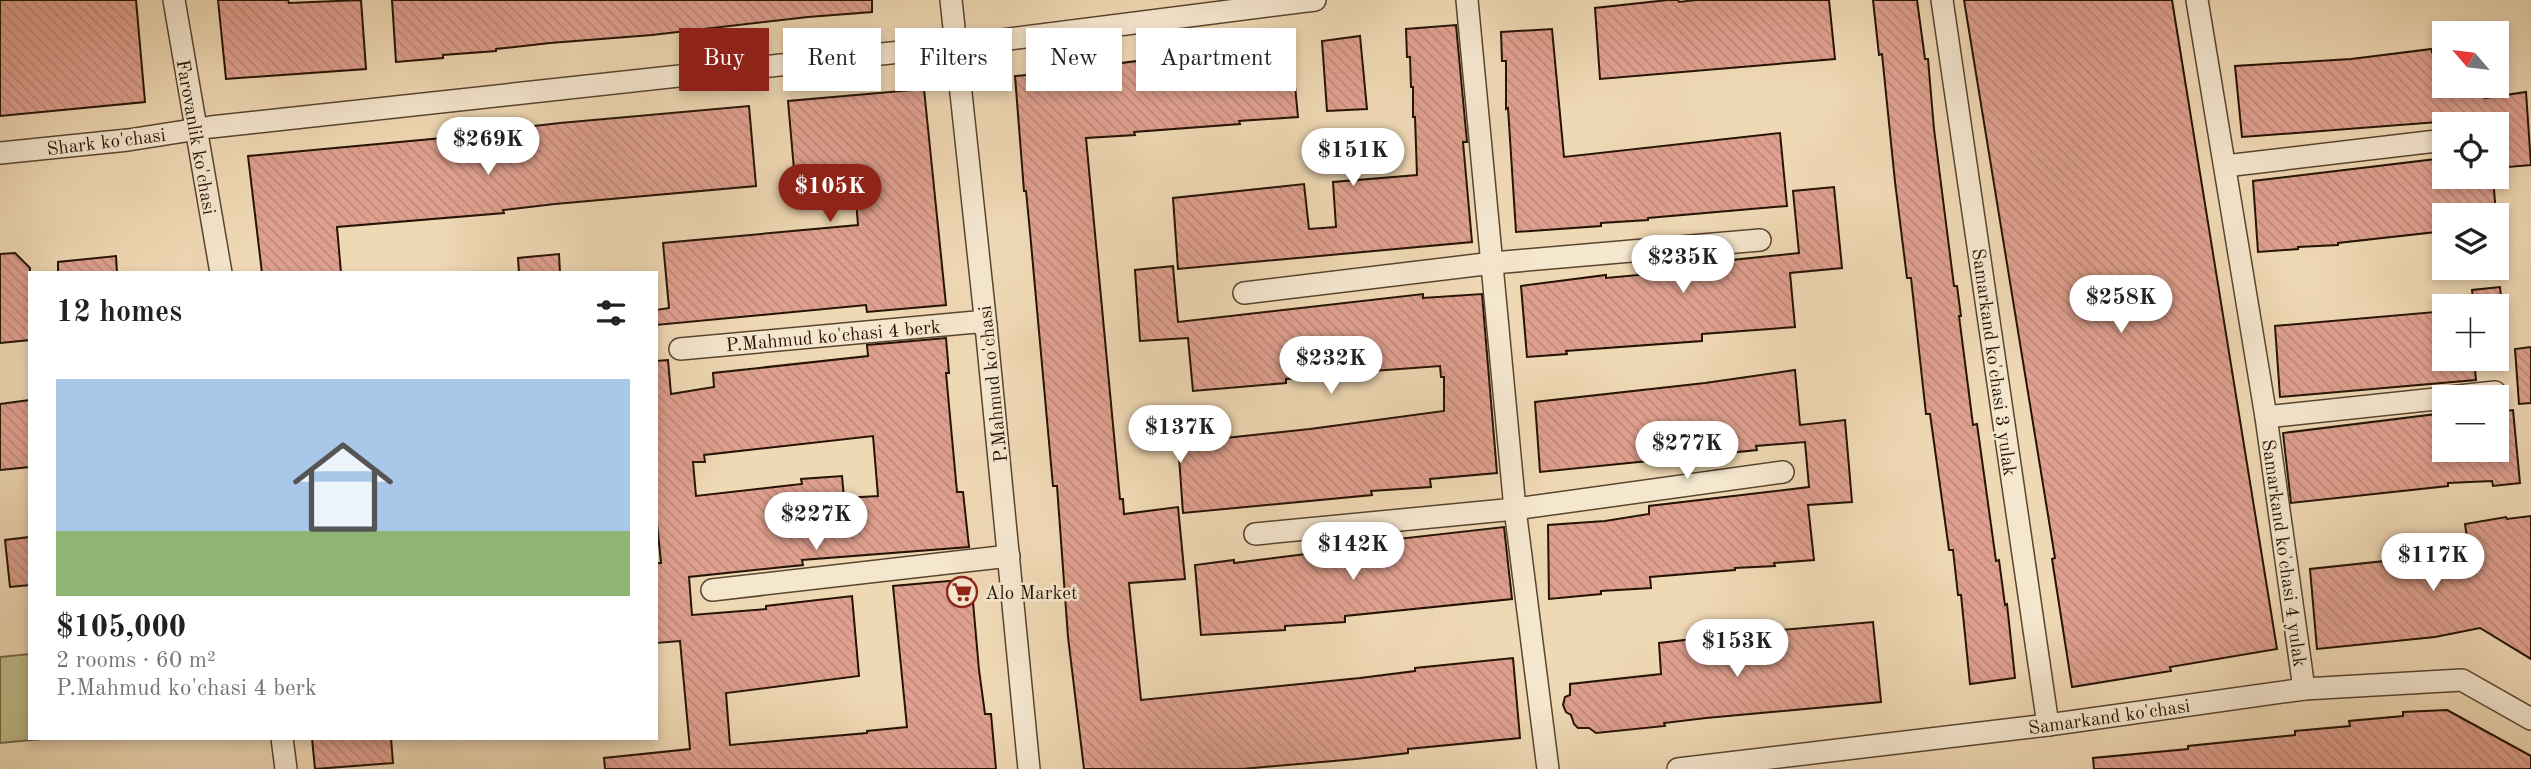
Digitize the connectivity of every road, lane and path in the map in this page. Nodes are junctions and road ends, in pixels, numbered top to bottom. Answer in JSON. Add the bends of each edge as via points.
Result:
{"nodes":[{"id":1,"x":174,"y":0,"type":"edge"},
{"id":2,"x":951,"y":0,"type":"edge"},
{"id":3,"x":1315,"y":0,"type":"edge"},
{"id":4,"x":1467,"y":0,"type":"edge"},
{"id":5,"x":1942,"y":0,"type":"edge"},
{"id":6,"x":2197,"y":0,"type":"edge"},
{"id":7,"x":953,"y":28,"type":"edge"},
{"id":8,"x":1012,"y":39,"type":"edge"},
{"id":9,"x":895,"y":53,"type":"edge"},
{"id":10,"x":960,"y":91,"type":"edge"},
{"id":11,"x":204,"y":128,"type":"junction"},
{"id":12,"x":2432,"y":142,"type":"edge"},
{"id":13,"x":0,"y":153,"type":"edge"},
{"id":14,"x":2225,"y":166,"type":"junction"},
{"id":15,"x":1760,"y":240,"type":"dead end"},
{"id":16,"x":1493,"y":263,"type":"junction"},
{"id":17,"x":221,"y":271,"type":"edge"},
{"id":18,"x":1244,"y":293,"type":"dead end"},
{"id":19,"x":986,"y":326,"type":"junction"},
{"id":20,"x":680,"y":349,"type":"dead end"},
{"id":21,"x":2432,"y":400,"type":"edge"},
{"id":22,"x":2266,"y":417,"type":"junction"},
{"id":23,"x":1783,"y":472,"type":"dead end"},
{"id":24,"x":1515,"y":509,"type":"junction"},
{"id":25,"x":1255,"y":534,"type":"dead end"},
{"id":26,"x":1009,"y":556,"type":"junction"},
{"id":27,"x":712,"y":590,"type":"dead end"},
{"id":28,"x":2304,"y":689,"type":"junction"},
{"id":29,"x":2531,"y":719,"type":"edge"},
{"id":30,"x":2048,"y":724,"type":"junction"},
{"id":31,"x":282,"y":740,"type":"edge"},
{"id":32,"x":1778,"y":763,"type":"edge"},
{"id":33,"x":286,"y":769,"type":"edge"},
{"id":34,"x":1029,"y":769,"type":"edge"},
{"id":35,"x":1548,"y":769,"type":"edge"},
{"id":36,"x":1678,"y":769,"type":"edge"}],
"edges":[{"from":1,"to":11,"type":"street","name":"Farovanlik ko'chasi"},
{"from":2,"to":7,"type":"street","name":"P.Mahmud ko'chasi"},
{"from":3,"to":8,"type":"street","name":"Shark ko'chasi"},
{"from":4,"to":16,"type":"street"},
{"from":5,"to":30,"type":"street","name":"Samarkand ko'chasi 3 yulak"},
{"from":6,"to":14,"type":"street","name":"Samarkand ko'chasi 4 yulak"},
{"from":9,"to":11,"type":"street","name":"Shark ko'chasi"},
{"from":10,"to":19,"type":"street","name":"P.Mahmud ko'chasi"},
{"from":11,"to":13,"type":"street","name":"Shark ko'chasi"},
{"from":11,"to":17,"type":"street","name":"Farovanlik ko'chasi"},
{"from":12,"to":14,"type":"street"},
{"from":14,"to":22,"type":"street","name":"Samarkand ko'chasi 4 yulak"},
{"from":15,"to":16,"type":"street"},
{"from":16,"to":18,"type":"street"},
{"from":16,"to":24,"type":"street"},
{"from":19,"to":20,"type":"street","name":"P.Mahmud ko'chasi 4 berk","via":[[976,322]]},
{"from":19,"to":26,"type":"street","name":"P.Mahmud ko'chasi"},
{"from":21,"to":22,"type":"street","name":"Samarkand ko'chasi 4 yulak"},
{"from":22,"to":28,"type":"street","name":"Samarkand ko'chasi 4 yulak"},
{"from":23,"to":24,"type":"street"},
{"from":24,"to":25,"type":"street"},
{"from":24,"to":35,"type":"street"},
{"from":26,"to":27,"type":"street"},
{"from":26,"to":34,"type":"street","name":"P.Mahmud ko'chasi"},
{"from":28,"to":29,"type":"street","name":"Samarkand ko'chasi","via":[[2462,680]]},
{"from":28,"to":30,"type":"street","name":"Samarkand ko'chasi"},
{"from":30,"to":32,"type":"street","name":"Samarkand ko'chasi"},
{"from":31,"to":33,"type":"street"},
{"from":32,"to":36,"type":"street","name":"Samarkand ko'chasi"}]}
